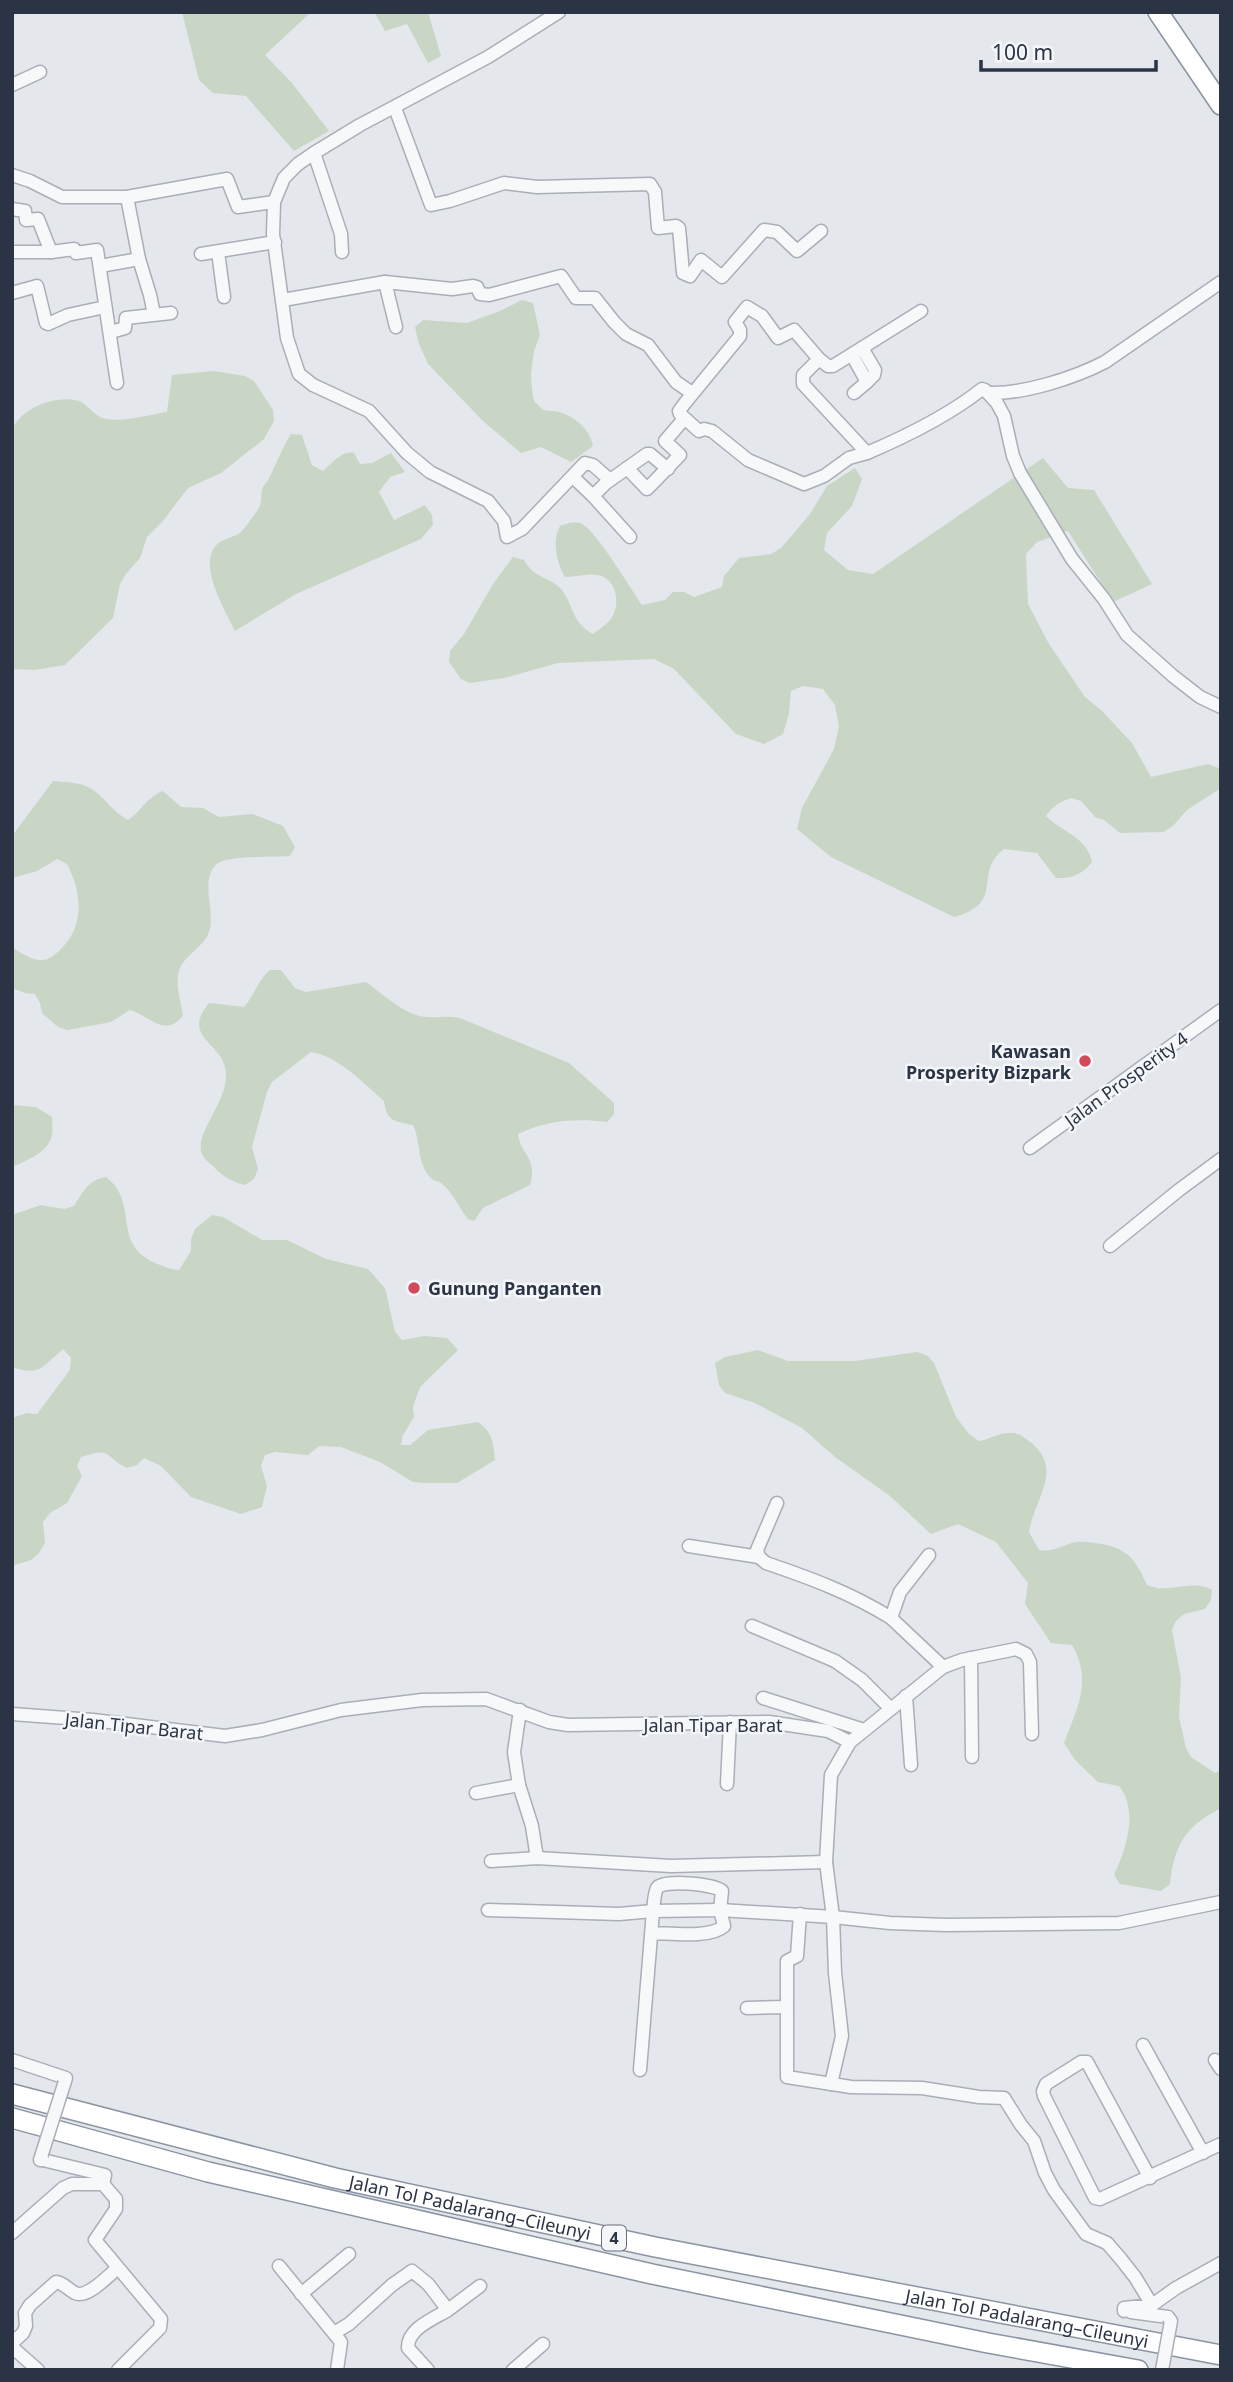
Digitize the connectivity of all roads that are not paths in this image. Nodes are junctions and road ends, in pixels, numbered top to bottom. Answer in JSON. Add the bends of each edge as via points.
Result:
{"nodes":[{"id":1,"x":559,"y":12,"type":"edge"},
{"id":2,"x":1158,"y":12,"type":"edge"},
{"id":3,"x":40,"y":72,"type":"dead end"},
{"id":4,"x":12,"y":85,"type":"edge"},
{"id":5,"x":1221,"y":105,"type":"edge"},
{"id":6,"x":395,"y":108,"type":"junction"},
{"id":7,"x":314,"y":153,"type":"junction"},
{"id":8,"x":12,"y":175,"type":"edge"},
{"id":9,"x":127,"y":197,"type":"junction"},
{"id":10,"x":274,"y":202,"type":"junction"},
{"id":11,"x":12,"y":209,"type":"edge"},
{"id":12,"x":821,"y":232,"type":"dead end"},
{"id":13,"x":275,"y":242,"type":"junction"},
{"id":14,"x":12,"y":252,"type":"edge"},
{"id":15,"x":51,"y":252,"type":"junction"},
{"id":16,"x":218,"y":252,"type":"junction"},
{"id":17,"x":342,"y":252,"type":"dead end"},
{"id":18,"x":201,"y":254,"type":"dead end"},
{"id":19,"x":139,"y":259,"type":"junction"},
{"id":20,"x":100,"y":266,"type":"junction"},
{"id":21,"x":384,"y":282,"type":"junction"},
{"id":22,"x":1221,"y":282,"type":"edge"},
{"id":23,"x":12,"y":293,"type":"edge"},
{"id":24,"x":224,"y":297,"type":"dead end"},
{"id":25,"x":283,"y":300,"type":"junction"},
{"id":26,"x":105,"y":307,"type":"junction"},
{"id":27,"x":921,"y":311,"type":"dead end"},
{"id":28,"x":172,"y":313,"type":"dead end"},
{"id":29,"x":154,"y":314,"type":"junction"},
{"id":30,"x":396,"y":327,"type":"dead end"},
{"id":31,"x":111,"y":332,"type":"junction"},
{"id":32,"x":857,"y":351,"type":"junction"},
{"id":33,"x":819,"y":359,"type":"junction"},
{"id":34,"x":117,"y":383,"type":"dead end"},
{"id":35,"x":692,"y":393,"type":"junction"},
{"id":36,"x":854,"y":393,"type":"dead end"},
{"id":37,"x":989,"y":393,"type":"junction"},
{"id":38,"x":684,"y":419,"type":"junction"},
{"id":39,"x":867,"y":453,"type":"junction"},
{"id":40,"x":627,"y":468,"type":"junction"},
{"id":41,"x":667,"y":470,"type":"junction"},
{"id":42,"x":573,"y":477,"type":"junction"},
{"id":43,"x":610,"y":480,"type":"junction"},
{"id":44,"x":593,"y":496,"type":"junction"},
{"id":45,"x":630,"y":537,"type":"dead end"},
{"id":46,"x":1221,"y":707,"type":"edge"},
{"id":47,"x":1221,"y":1010,"type":"edge"},
{"id":48,"x":1030,"y":1148,"type":"dead end"},
{"id":49,"x":1221,"y":1159,"type":"edge"},
{"id":50,"x":1110,"y":1246,"type":"dead end"},
{"id":51,"x":777,"y":1503,"type":"dead end"},
{"id":52,"x":689,"y":1546,"type":"dead end"},
{"id":53,"x":929,"y":1555,"type":"dead end"},
{"id":54,"x":759,"y":1557,"type":"junction"},
{"id":55,"x":891,"y":1618,"type":"junction"},
{"id":56,"x":752,"y":1626,"type":"dead end"},
{"id":57,"x":971,"y":1658,"type":"junction"},
{"id":58,"x":943,"y":1667,"type":"junction"},
{"id":59,"x":906,"y":1696,"type":"junction"},
{"id":60,"x":763,"y":1698,"type":"dead end"},
{"id":61,"x":890,"y":1709,"type":"junction"},
{"id":62,"x":520,"y":1710,"type":"junction"},
{"id":63,"x":12,"y":1714,"type":"edge"},
{"id":64,"x":730,"y":1722,"type":"junction"},
{"id":65,"x":863,"y":1730,"type":"junction"},
{"id":66,"x":1032,"y":1734,"type":"dead end"},
{"id":67,"x":850,"y":1742,"type":"junction"},
{"id":68,"x":972,"y":1757,"type":"dead end"},
{"id":69,"x":911,"y":1765,"type":"dead end"},
{"id":70,"x":727,"y":1784,"type":"dead end"},
{"id":71,"x":519,"y":1785,"type":"junction"},
{"id":72,"x":477,"y":1793,"type":"dead end"},
{"id":73,"x":537,"y":1858,"type":"junction"},
{"id":74,"x":491,"y":1861,"type":"dead end"},
{"id":75,"x":826,"y":1861,"type":"junction"},
{"id":76,"x":1221,"y":1902,"type":"edge"},
{"id":77,"x":488,"y":1910,"type":"dead end"},
{"id":78,"x":653,"y":1910,"type":"junction"},
{"id":79,"x":720,"y":1910,"type":"junction"},
{"id":80,"x":800,"y":1914,"type":"junction"},
{"id":81,"x":833,"y":1916,"type":"junction"},
{"id":82,"x":651,"y":1933,"type":"junction"},
{"id":83,"x":786,"y":2007,"type":"junction"},
{"id":84,"x":747,"y":2008,"type":"dead end"},
{"id":85,"x":1143,"y":2045,"type":"dead end"},
{"id":86,"x":12,"y":2060,"type":"edge"},
{"id":87,"x":640,"y":2070,"type":"dead end"},
{"id":88,"x":831,"y":2084,"type":"junction"},
{"id":89,"x":12,"y":2094,"type":"edge"},
{"id":90,"x":12,"y":2118,"type":"edge"},
{"id":91,"x":1221,"y":2144,"type":"edge"},
{"id":92,"x":1203,"y":2153,"type":"junction"},
{"id":93,"x":1150,"y":2178,"type":"junction"},
{"id":94,"x":103,"y":2184,"type":"junction"},
{"id":95,"x":12,"y":2233,"type":"edge"},
{"id":96,"x":349,"y":2254,"type":"dead end"},
{"id":97,"x":1221,"y":2263,"type":"edge"},
{"id":98,"x":279,"y":2266,"type":"dead end"},
{"id":99,"x":117,"y":2269,"type":"junction"},
{"id":100,"x":480,"y":2286,"type":"dead end"},
{"id":101,"x":301,"y":2294,"type":"junction"},
{"id":102,"x":1152,"y":2305,"type":"junction"},
{"id":103,"x":448,"y":2310,"type":"junction"},
{"id":104,"x":334,"y":2333,"type":"junction"},
{"id":105,"x":543,"y":2344,"type":"dead end"},
{"id":106,"x":12,"y":2345,"type":"edge"},
{"id":107,"x":1221,"y":2355,"type":"edge"},
{"id":108,"x":38,"y":2370,"type":"edge"},
{"id":109,"x":117,"y":2370,"type":"edge"},
{"id":110,"x":337,"y":2370,"type":"edge"},
{"id":111,"x":428,"y":2370,"type":"edge"},
{"id":112,"x":513,"y":2370,"type":"edge"},
{"id":113,"x":1138,"y":2370,"type":"edge"},
{"id":114,"x":1162,"y":2370,"type":"edge"}],
"edges":[{"from":1,"to":6,"type":"street"},
{"from":2,"to":5,"type":"highway"},
{"from":3,"to":4,"type":"street"},
{"from":6,"to":7,"type":"street"},
{"from":6,"to":12,"type":"street","via":[[431,205],[504,183],[537,187],[650,184],[655,192],[658,229],[679,228],[683,273],[690,276],[701,260],[722,277],[764,230],[776,232],[797,251]]},
{"from":7,"to":10,"type":"street","via":[[284,178]]},
{"from":7,"to":17,"type":"street","via":[[341,234]]},
{"from":8,"to":9,"type":"street","via":[[62,197]]},
{"from":9,"to":10,"type":"street","via":[[227,179],[238,207]]},
{"from":9,"to":19,"type":"street"},
{"from":10,"to":13,"type":"street"},
{"from":11,"to":15,"type":"street","via":[[25,211],[26,219],[38,219]]},
{"from":13,"to":16,"type":"street"},
{"from":13,"to":25,"type":"street"},
{"from":14,"to":15,"type":"street"},
{"from":15,"to":20,"type":"street","via":[[96,249]]},
{"from":16,"to":18,"type":"street"},
{"from":16,"to":24,"type":"street"},
{"from":19,"to":20,"type":"street"},
{"from":19,"to":29,"type":"street"},
{"from":20,"to":26,"type":"street"},
{"from":21,"to":25,"type":"street"},
{"from":21,"to":30,"type":"street"},
{"from":21,"to":35,"type":"street","via":[[452,289],[473,286],[483,296],[561,276],[576,298],[595,298],[626,334],[648,345],[677,382]]},
{"from":22,"to":37,"type":"street","via":[[1086,372]]},
{"from":23,"to":26,"type":"street","via":[[37,286],[48,324]]},
{"from":25,"to":42,"type":"street","via":[[290,351],[302,378],[369,411],[430,472],[488,501],[504,522],[507,537],[522,529]]},
{"from":26,"to":31,"type":"street"},
{"from":27,"to":32,"type":"street"},
{"from":28,"to":29,"type":"street"},
{"from":29,"to":31,"type":"street","via":[[126,318],[125,328]]},
{"from":31,"to":34,"type":"street"},
{"from":32,"to":33,"type":"street","via":[[834,366]]},
{"from":32,"to":36,"type":"street","via":[[867,382]]},
{"from":33,"to":35,"type":"street","via":[[794,330],[778,338],[762,316],[747,307],[735,322],[740,336]]},
{"from":33,"to":39,"type":"street","via":[[803,375],[803,384]]},
{"from":35,"to":38,"type":"street","via":[[679,411]]},
{"from":37,"to":39,"type":"street","via":[[983,389],[949,413]]},
{"from":37,"to":46,"type":"street","via":[[1004,416],[1020,473],[1072,559],[1127,635],[1172,676]]},
{"from":38,"to":39,"type":"street","via":[[699,431],[712,431],[748,460],[803,484]]},
{"from":38,"to":41,"type":"street","via":[[665,441],[680,454]]},
{"from":40,"to":41,"type":"street","via":[[648,454]]},
{"from":40,"to":41,"type":"street","via":[[646,489]]},
{"from":40,"to":43,"type":"street"},
{"from":42,"to":43,"type":"street","via":[[588,462]]},
{"from":42,"to":44,"type":"street"},
{"from":43,"to":44,"type":"street"},
{"from":44,"to":45,"type":"street"},
{"from":47,"to":48,"type":"street","name":"Jalan Prosperity 4"},
{"from":49,"to":50,"type":"street"},
{"from":51,"to":54,"type":"street","via":[[757,1550]]},
{"from":52,"to":54,"type":"street"},
{"from":53,"to":55,"type":"street","via":[[900,1592]]},
{"from":54,"to":55,"type":"street","via":[[842,1591]]},
{"from":55,"to":58,"type":"street"},
{"from":56,"to":61,"type":"street","via":[[835,1661]]},
{"from":57,"to":58,"type":"street"},
{"from":57,"to":66,"type":"street","via":[[1016,1649],[1029,1657]]},
{"from":57,"to":68,"type":"street"},
{"from":58,"to":59,"type":"street"},
{"from":59,"to":61,"type":"street"},
{"from":59,"to":69,"type":"street"},
{"from":60,"to":65,"type":"street"},
{"from":61,"to":65,"type":"street"},
{"from":62,"to":63,"type":"street","name":"Jalan Tipar Barat","via":[[486,1699],[422,1700],[341,1710],[225,1736]]},
{"from":62,"to":64,"type":"street","name":"Jalan Tipar Barat","via":[[568,1725]]},
{"from":62,"to":71,"type":"street","via":[[514,1752]]},
{"from":64,"to":67,"type":"street","name":"Jalan Tipar Barat","via":[[802,1726]]},
{"from":64,"to":70,"type":"street"},
{"from":65,"to":67,"type":"street"},
{"from":67,"to":75,"type":"street","via":[[831,1775]]},
{"from":71,"to":72,"type":"street"},
{"from":71,"to":73,"type":"street"},
{"from":73,"to":74,"type":"street"},
{"from":73,"to":75,"type":"street","via":[[671,1866]]},
{"from":75,"to":81,"type":"street"},
{"from":76,"to":81,"type":"street","via":[[1119,1923],[946,1925]]},
{"from":77,"to":78,"type":"street","via":[[619,1914]]},
{"from":78,"to":79,"type":"street"},
{"from":78,"to":79,"type":"street","via":[[656,1889],[666,1884],[719,1888]]},
{"from":78,"to":82,"type":"street"},
{"from":79,"to":80,"type":"street"},
{"from":79,"to":82,"type":"street","via":[[724,1926],[718,1931]]},
{"from":80,"to":81,"type":"street"},
{"from":80,"to":83,"type":"street","via":[[797,1956],[787,1961]]},
{"from":81,"to":88,"type":"street","via":[[842,2036]]},
{"from":82,"to":87,"type":"street"},
{"from":83,"to":84,"type":"street"},
{"from":83,"to":88,"type":"street","via":[[787,2077]]},
{"from":85,"to":92,"type":"street"},
{"from":86,"to":94,"type":"street","bridge":true,"via":[[66,2078],[40,2160],[105,2175]]},
{"from":88,"to":102,"type":"street","via":[[1004,2098],[1034,2141],[1054,2190],[1086,2234],[1107,2243],[1120,2258]]},
{"from":89,"to":107,"type":"highway","name":"Jalan Tol Padalarang–Cileunyi","number":"4","via":[[335,2178],[615,2239]]},
{"from":90,"to":113,"type":"highway","name":"Jalan Tol Padalarang–Cileunyi","number":"4","via":[[208,2172],[652,2274]]},
{"from":91,"to":92,"type":"street"},
{"from":92,"to":93,"type":"street"},
{"from":93,"to":93,"type":"street","via":[[1087,2062],[1046,2084],[1044,2096],[1095,2198],[1103,2199]]},
{"from":94,"to":95,"type":"street","via":[[67,2185]]},
{"from":94,"to":99,"type":"street","via":[[117,2203],[95,2240]]},
{"from":96,"to":101,"type":"street"},
{"from":97,"to":102,"type":"street"},
{"from":98,"to":101,"type":"street"},
{"from":99,"to":106,"type":"street","via":[[85,2293],[56,2282],[30,2305],[23,2333]]},
{"from":99,"to":109,"type":"street","via":[[161,2319],[160,2328]]},
{"from":100,"to":103,"type":"street"},
{"from":101,"to":104,"type":"street"},
{"from":102,"to":114,"type":"street","bridge":true,"via":[[1123,2310],[1171,2321]]},
{"from":103,"to":104,"type":"street","via":[[410,2270]]},
{"from":103,"to":111,"type":"street","via":[[412,2333],[409,2340],[408,2348]]},
{"from":104,"to":110,"type":"street","via":[[341,2343]]},
{"from":105,"to":112,"type":"street"},
{"from":106,"to":108,"type":"street"}]}
